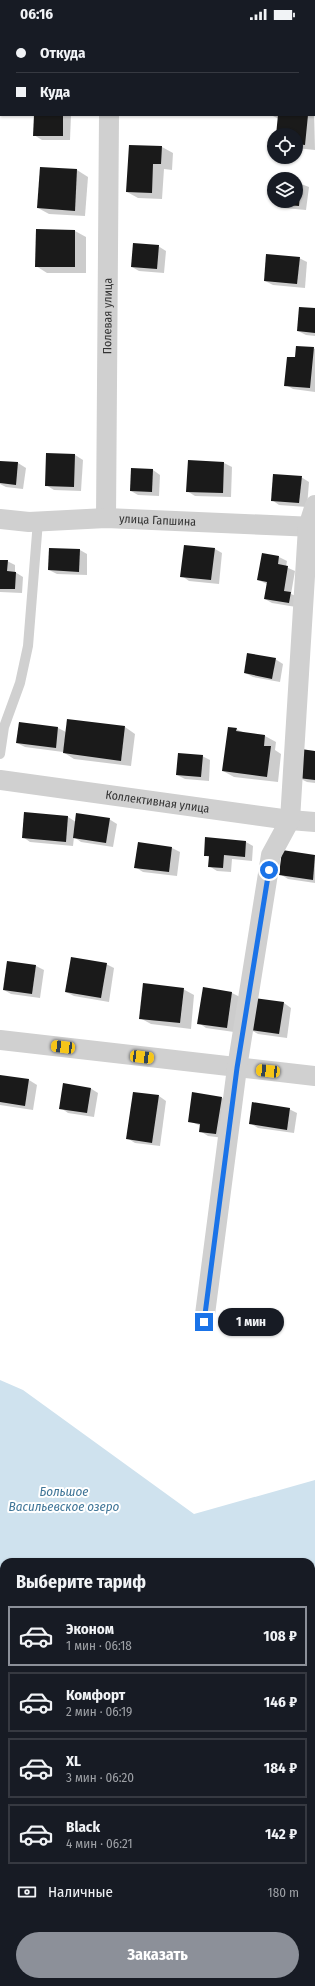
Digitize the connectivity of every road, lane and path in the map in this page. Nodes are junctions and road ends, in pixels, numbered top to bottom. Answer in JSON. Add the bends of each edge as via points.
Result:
{"nodes":[{"id":1,"x":109,"y":116,"type":"edge"},
{"id":2,"x":315,"y":505,"type":"edge"},
{"id":3,"x":106,"y":518,"type":"junction"},
{"id":4,"x":0,"y":519,"type":"edge"},
{"id":5,"x":38,"y":521,"type":"junction"},
{"id":6,"x":311,"y":527,"type":"edge"},
{"id":7,"x":0,"y":754,"type":"edge"},
{"id":8,"x":0,"y":780,"type":"edge"},
{"id":9,"x":290,"y":820,"type":"junction"},
{"id":10,"x":315,"y":822,"type":"edge"},
{"id":11,"x":0,"y":1040,"type":"edge"},
{"id":12,"x":237,"y":1068,"type":"junction"},
{"id":13,"x":315,"y":1076,"type":"edge"},
{"id":14,"x":204,"y":1322,"type":"dead end"}],
"edges":[{"from":1,"to":3,"type":"street","name":"Полевая улица"},
{"from":2,"to":6,"type":"street"},
{"from":3,"to":5,"type":"street","name":"улица Гапшина"},
{"from":3,"to":6,"type":"street","name":"улица Гапшина"},
{"from":4,"to":5,"type":"street","name":"улица Гапшина"},
{"from":5,"to":7,"type":"lane","via":[[28,646],[20,683],[4,727]]},
{"from":6,"to":9,"type":"street"},
{"from":8,"to":9,"type":"street","name":"Коллективная улица"},
{"from":9,"to":10,"type":"street","name":"Коллективная улица"},
{"from":9,"to":12,"type":"street","via":[[271,855]]},
{"from":11,"to":12,"type":"street"},
{"from":12,"to":13,"type":"street"},
{"from":12,"to":14,"type":"street"}]}
